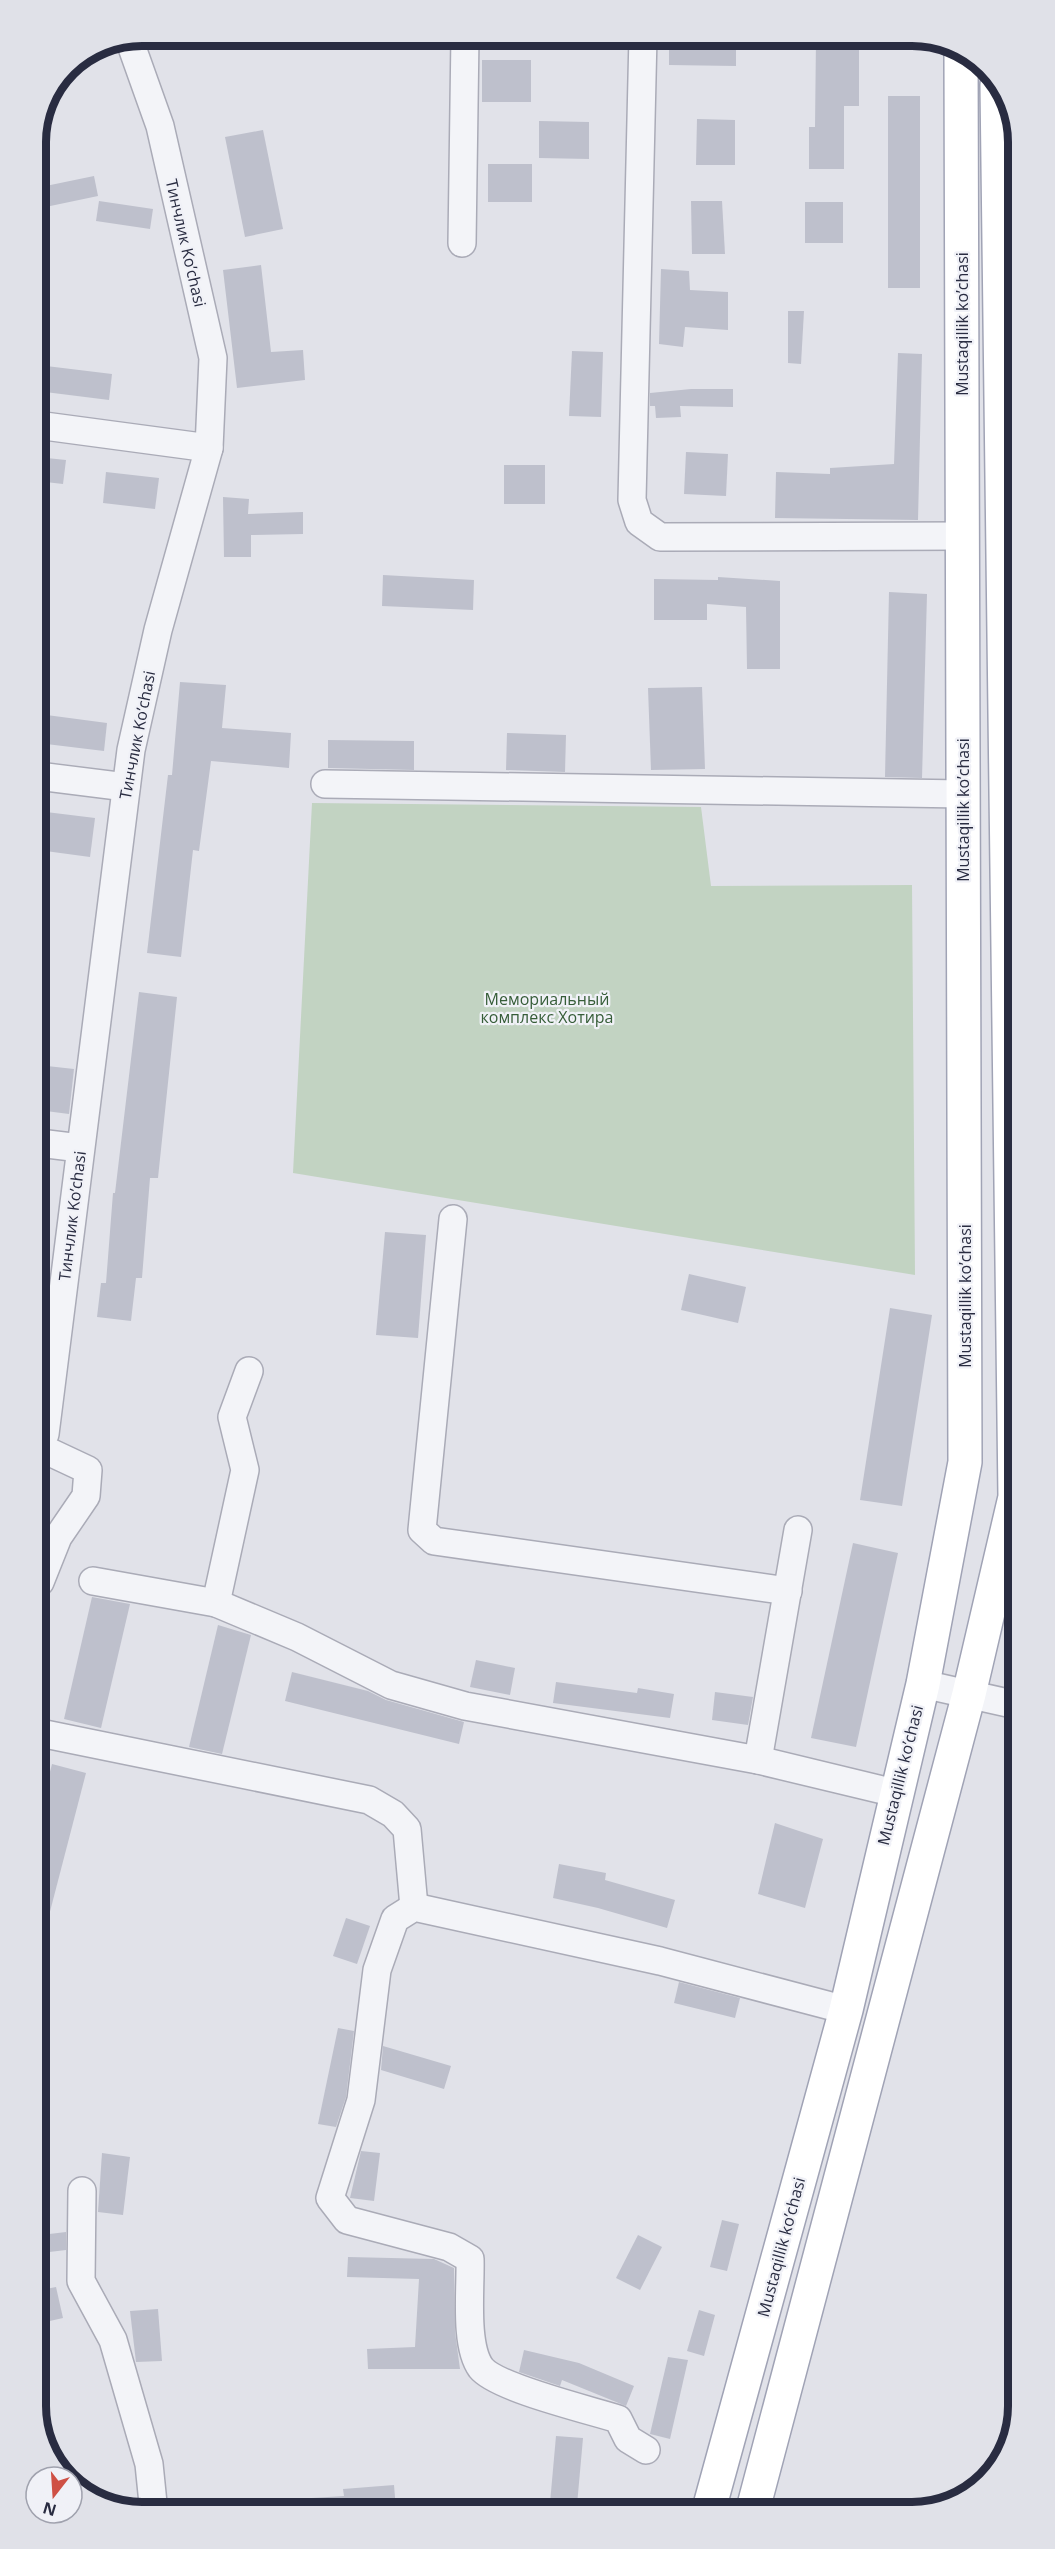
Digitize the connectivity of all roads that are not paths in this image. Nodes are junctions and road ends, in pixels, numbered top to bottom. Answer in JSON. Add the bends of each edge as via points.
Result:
{"nodes":[{"id":1,"x":465,"y":46,"type":"edge"},
{"id":2,"x":132,"y":47,"type":"edge"},
{"id":3,"x":643,"y":47,"type":"edge"},
{"id":4,"x":961,"y":60,"type":"edge"},
{"id":5,"x":997,"y":97,"type":"edge"},
{"id":6,"x":462,"y":243,"type":"dead end"},
{"id":7,"x":47,"y":426,"type":"edge"},
{"id":8,"x":209,"y":448,"type":"junction"},
{"id":9,"x":1008,"y":530,"type":"edge"},
{"id":10,"x":963,"y":536,"type":"junction"},
{"id":11,"x":47,"y":777,"type":"edge"},
{"id":12,"x":324,"y":784,"type":"dead end"},
{"id":13,"x":126,"y":787,"type":"junction"},
{"id":14,"x":963,"y":794,"type":"junction"},
{"id":15,"x":47,"y":1144,"type":"edge"},
{"id":16,"x":80,"y":1148,"type":"junction"},
{"id":17,"x":453,"y":1219,"type":"dead end"},
{"id":18,"x":249,"y":1371,"type":"dead end"},
{"id":19,"x":46,"y":1422,"type":"edge"},
{"id":20,"x":46,"y":1449,"type":"edge"},
{"id":21,"x":1008,"y":1527,"type":"edge"},
{"id":22,"x":798,"y":1530,"type":"dead end"},
{"id":23,"x":46,"y":1566,"type":"edge"},
{"id":24,"x":93,"y":1581,"type":"dead end"},
{"id":25,"x":788,"y":1591,"type":"junction"},
{"id":26,"x":216,"y":1603,"type":"junction"},
{"id":27,"x":923,"y":1684,"type":"junction"},
{"id":28,"x":969,"y":1694,"type":"junction"},
{"id":29,"x":1008,"y":1703,"type":"edge"},
{"id":30,"x":46,"y":1733,"type":"edge"},
{"id":31,"x":758,"y":1760,"type":"junction"},
{"id":32,"x":895,"y":1793,"type":"junction"},
{"id":33,"x":414,"y":1907,"type":"junction"},
{"id":34,"x":846,"y":2010,"type":"junction"},
{"id":35,"x":82,"y":2191,"type":"dead end"},
{"id":36,"x":646,"y":2450,"type":"dead end"},
{"id":37,"x":153,"y":2502,"type":"edge"},
{"id":38,"x":712,"y":2502,"type":"edge"},
{"id":39,"x":755,"y":2502,"type":"edge"}],
"edges":[{"from":1,"to":6,"type":"street"},
{"from":2,"to":8,"type":"street","name":"Тинчлик Ko’chasi","via":[[160,126],[213,358]]},
{"from":3,"to":10,"type":"street","via":[[632,500],[639,522],[660,537]]},
{"from":4,"to":10,"type":"main road","name":"Mustaqillik ko’chasi"},
{"from":5,"to":9,"type":"main road"},
{"from":7,"to":8,"type":"street"},
{"from":8,"to":13,"type":"street","name":"Тинчлик Ko’chasi","via":[[158,630]]},
{"from":10,"to":14,"type":"main road","name":"Mustaqillik ko’chasi"},
{"from":11,"to":13,"type":"street"},
{"from":12,"to":14,"type":"street"},
{"from":13,"to":16,"type":"street","name":"Тинчлик Ko’chasi"},
{"from":14,"to":27,"type":"main road","name":"Mustaqillik ko’chasi","via":[[965,1462]]},
{"from":15,"to":16,"type":"street"},
{"from":16,"to":19,"type":"street","name":"Тинчлик Ko’chasi"},
{"from":17,"to":25,"type":"street","via":[[422,1530],[434,1541]]},
{"from":18,"to":26,"type":"street","via":[[232,1417],[244,1470]]},
{"from":20,"to":23,"type":"street","via":[[88,1470],[86,1496],[58,1537]]},
{"from":21,"to":28,"type":"main road"},
{"from":22,"to":25,"type":"street"},
{"from":24,"to":26,"type":"street"},
{"from":25,"to":31,"type":"street"},
{"from":26,"to":31,"type":"street","via":[[297,1637],[391,1685],[465,1706]]},
{"from":27,"to":28,"type":"street"},
{"from":27,"to":32,"type":"main road","name":"Mustaqillik ko’chasi"},
{"from":28,"to":29,"type":"street"},
{"from":28,"to":39,"type":"main road"},
{"from":30,"to":33,"type":"street","via":[[369,1800],[393,1814],[407,1829]]},
{"from":31,"to":32,"type":"street"},
{"from":32,"to":34,"type":"main road","name":"Mustaqillik ko’chasi"},
{"from":33,"to":34,"type":"street","via":[[660,1961]]},
{"from":33,"to":36,"type":"street","via":[[395,1919],[377,1970],[361,2100],[330,2198],[347,2220],[449,2247],[470,2259],[471,2333],[482,2368],[500,2382],[618,2419],[628,2439]]},
{"from":34,"to":38,"type":"main road","name":"Mustaqillik ko’chasi"},
{"from":35,"to":37,"type":"street","via":[[81,2281],[113,2340],[149,2464]]}]}
